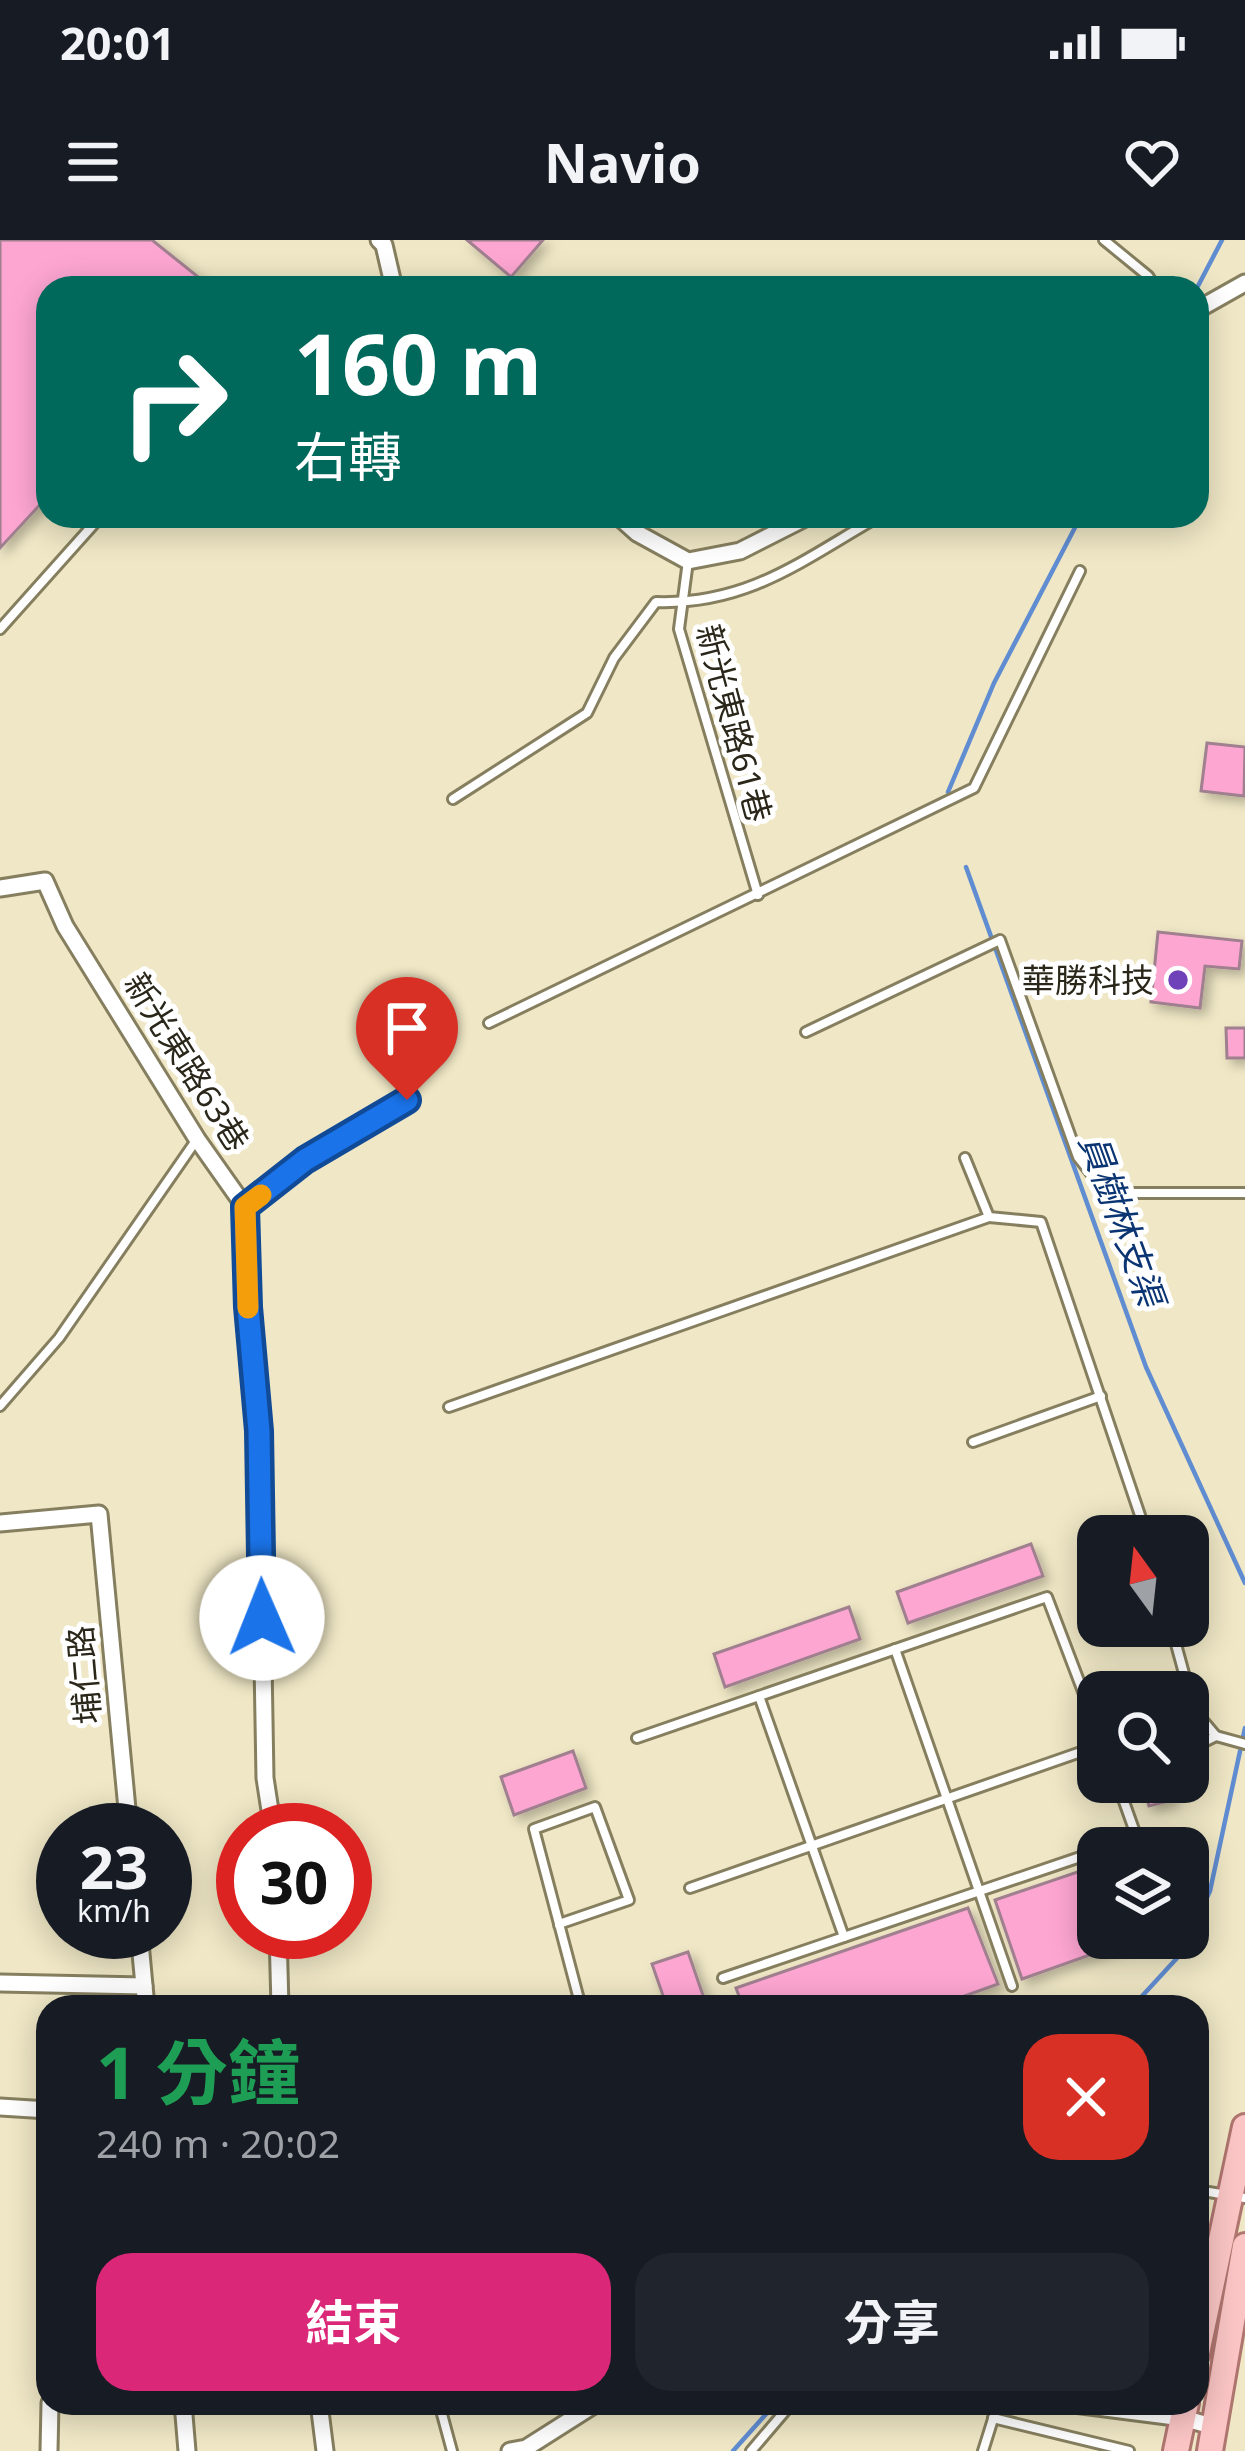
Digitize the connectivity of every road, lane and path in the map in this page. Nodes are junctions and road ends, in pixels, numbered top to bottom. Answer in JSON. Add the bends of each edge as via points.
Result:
{"nodes":[{"id":1,"x":379,"y":240,"type":"edge"},
{"id":2,"x":1104,"y":240,"type":"edge"},
{"id":3,"x":391,"y":276,"type":"edge"},
{"id":4,"x":1148,"y":276,"type":"edge"},
{"id":5,"x":1245,"y":283,"type":"edge"},
{"id":6,"x":1209,"y":303,"type":"edge"},
{"id":7,"x":90,"y":528,"type":"edge"},
{"id":8,"x":632,"y":528,"type":"edge"},
{"id":9,"x":785,"y":528,"type":"edge"},
{"id":10,"x":861,"y":528,"type":"edge"},
{"id":11,"x":688,"y":561,"type":"junction"},
{"id":12,"x":1080,"y":571,"type":"dead end"},
{"id":13,"x":681,"y":603,"type":"junction"},
{"id":14,"x":0,"y":628,"type":"edge"},
{"id":15,"x":453,"y":799,"type":"dead end"},
{"id":16,"x":0,"y":888,"type":"edge"},
{"id":17,"x":758,"y":895,"type":"junction"},
{"id":18,"x":489,"y":1023,"type":"dead end"},
{"id":19,"x":806,"y":1032,"type":"dead end"},
{"id":20,"x":407,"y":1100,"type":"dead end"},
{"id":21,"x":197,"y":1138,"type":"junction"},
{"id":22,"x":965,"y":1158,"type":"dead end"},
{"id":23,"x":1245,"y":1193,"type":"edge"},
{"id":24,"x":245,"y":1207,"type":"junction"},
{"id":25,"x":989,"y":1217,"type":"junction"},
{"id":26,"x":1101,"y":1396,"type":"junction"},
{"id":27,"x":0,"y":1406,"type":"edge"},
{"id":28,"x":449,"y":1406,"type":"dead end"},
{"id":29,"x":973,"y":1442,"type":"dead end"},
{"id":30,"x":1140,"y":1515,"type":"edge"},
{"id":31,"x":0,"y":1523,"type":"edge"},
{"id":32,"x":1178,"y":1647,"type":"edge"},
{"id":33,"x":895,"y":1649,"type":"junction"},
{"id":34,"x":1077,"y":1676,"type":"edge"},
{"id":35,"x":759,"y":1696,"type":"junction"},
{"id":36,"x":1216,"y":1736,"type":"junction"},
{"id":37,"x":637,"y":1738,"type":"dead end"},
{"id":38,"x":1209,"y":1740,"type":"edge"},
{"id":39,"x":1245,"y":1744,"type":"edge"},
{"id":40,"x":1077,"y":1753,"type":"edge"},
{"id":41,"x":948,"y":1798,"type":"junction"},
{"id":42,"x":126,"y":1803,"type":"edge"},
{"id":43,"x":269,"y":1803,"type":"edge"},
{"id":44,"x":811,"y":1846,"type":"junction"},
{"id":45,"x":1077,"y":1858,"type":"edge"},
{"id":46,"x":689,"y":1888,"type":"dead end"},
{"id":47,"x":981,"y":1891,"type":"junction"},
{"id":48,"x":559,"y":1924,"type":"junction"},
{"id":49,"x":844,"y":1937,"type":"junction"},
{"id":50,"x":142,"y":1959,"type":"edge"},
{"id":51,"x":279,"y":1959,"type":"edge"},
{"id":52,"x":723,"y":1978,"type":"dead end"},
{"id":53,"x":0,"y":1982,"type":"edge"},
{"id":54,"x":144,"y":1986,"type":"junction"},
{"id":55,"x":1012,"y":1986,"type":"dead end"},
{"id":56,"x":145,"y":1995,"type":"edge"},
{"id":57,"x":280,"y":1995,"type":"edge"},
{"id":58,"x":578,"y":1995,"type":"edge"},
{"id":59,"x":0,"y":2107,"type":"edge"},
{"id":60,"x":36,"y":2109,"type":"edge"},
{"id":61,"x":1245,"y":2127,"type":"edge"},
{"id":62,"x":1238,"y":2197,"type":"edge"},
{"id":63,"x":1245,"y":2246,"type":"edge"},
{"id":64,"x":1209,"y":2298,"type":"edge"},
{"id":65,"x":1209,"y":2302,"type":"edge"},
{"id":66,"x":1239,"y":2312,"type":"edge"},
{"id":67,"x":50,"y":2415,"type":"edge"},
{"id":68,"x":184,"y":2415,"type":"edge"},
{"id":69,"x":321,"y":2415,"type":"edge"},
{"id":70,"x":442,"y":2415,"type":"edge"},
{"id":71,"x":577,"y":2415,"type":"edge"},
{"id":72,"x":782,"y":2415,"type":"edge"},
{"id":73,"x":993,"y":2415,"type":"edge"},
{"id":74,"x":1184,"y":2415,"type":"edge"},
{"id":75,"x":1190,"y":2415,"type":"edge"},
{"id":76,"x":992,"y":2418,"type":"junction"},
{"id":77,"x":1213,"y":2439,"type":"edge"},
{"id":78,"x":50,"y":2451,"type":"edge"},
{"id":79,"x":187,"y":2451,"type":"edge"},
{"id":80,"x":325,"y":2451,"type":"edge"},
{"id":81,"x":452,"y":2451,"type":"edge"},
{"id":82,"x":510,"y":2451,"type":"edge"},
{"id":83,"x":751,"y":2451,"type":"edge"},
{"id":84,"x":982,"y":2451,"type":"edge"},
{"id":85,"x":1129,"y":2451,"type":"edge"},
{"id":86,"x":1176,"y":2451,"type":"edge"}],
"edges":[{"from":1,"to":3,"type":"street"},
{"from":2,"to":4,"type":"lane"},
{"from":5,"to":6,"type":"street"},
{"from":7,"to":14,"type":"lane"},
{"from":8,"to":11,"type":"street"},
{"from":9,"to":11,"type":"street","via":[[740,550]]},
{"from":10,"to":13,"type":"lane","via":[[791,572],[707,602]]},
{"from":11,"to":13,"type":"lane","name":"新光東路61巷"},
{"from":12,"to":17,"type":"lane","via":[[974,788]]},
{"from":13,"to":15,"type":"lane","via":[[656,602],[614,658],[587,713]]},
{"from":13,"to":17,"type":"lane","name":"新光東路61巷","via":[[679,628]]},
{"from":16,"to":21,"type":"street","name":"新光東路63巷","via":[[44,881]]},
{"from":17,"to":18,"type":"lane"},
{"from":19,"to":23,"type":"lane","via":[[1000,940],[1078,1157],[1097,1181],[1130,1193]]},
{"from":20,"to":24,"type":"lane","via":[[305,1160]]},
{"from":21,"to":24,"type":"street","name":"新光東路63巷"},
{"from":21,"to":27,"type":"lane","via":[[59,1338]]},
{"from":22,"to":25,"type":"lane"},
{"from":24,"to":43,"type":"street"},
{"from":25,"to":26,"type":"lane","via":[[1041,1222]]},
{"from":25,"to":28,"type":"lane"},
{"from":26,"to":29,"type":"lane"},
{"from":26,"to":30,"type":"lane"},
{"from":31,"to":42,"type":"street","name":"埔仁路","via":[[99,1514]]},
{"from":32,"to":36,"type":"lane","via":[[1194,1710]]},
{"from":33,"to":34,"type":"lane","via":[[1047,1597]]},
{"from":33,"to":35,"type":"lane"},
{"from":33,"to":41,"type":"lane"},
{"from":35,"to":37,"type":"lane"},
{"from":35,"to":44,"type":"lane"},
{"from":36,"to":38,"type":"lane"},
{"from":36,"to":39,"type":"lane"},
{"from":40,"to":41,"type":"lane"},
{"from":41,"to":44,"type":"lane"},
{"from":41,"to":47,"type":"lane"},
{"from":44,"to":46,"type":"lane"},
{"from":44,"to":49,"type":"lane"},
{"from":45,"to":47,"type":"lane"},
{"from":47,"to":49,"type":"lane"},
{"from":47,"to":55,"type":"lane"},
{"from":48,"to":48,"type":"lane","via":[[534,1829],[595,1807],[628,1900]]},
{"from":48,"to":58,"type":"lane"},
{"from":49,"to":52,"type":"lane"},
{"from":50,"to":54,"type":"street"},
{"from":51,"to":57,"type":"street"},
{"from":53,"to":54,"type":"street"},
{"from":54,"to":56,"type":"street"},
{"from":59,"to":60,"type":"street"},
{"from":61,"to":62,"type":"main road"},
{"from":62,"to":64,"type":"main road"},
{"from":63,"to":66,"type":"main road"},
{"from":65,"to":66,"type":"lane"},
{"from":66,"to":77,"type":"main road"},
{"from":67,"to":78,"type":"street"},
{"from":68,"to":79,"type":"street"},
{"from":69,"to":80,"type":"street"},
{"from":70,"to":81,"type":"lane"},
{"from":71,"to":82,"type":"street"},
{"from":72,"to":83,"type":"lane"},
{"from":73,"to":76,"type":"lane"},
{"from":74,"to":86,"type":"main road"},
{"from":75,"to":77,"type":"street"},
{"from":76,"to":84,"type":"lane"},
{"from":76,"to":85,"type":"lane"}]}
